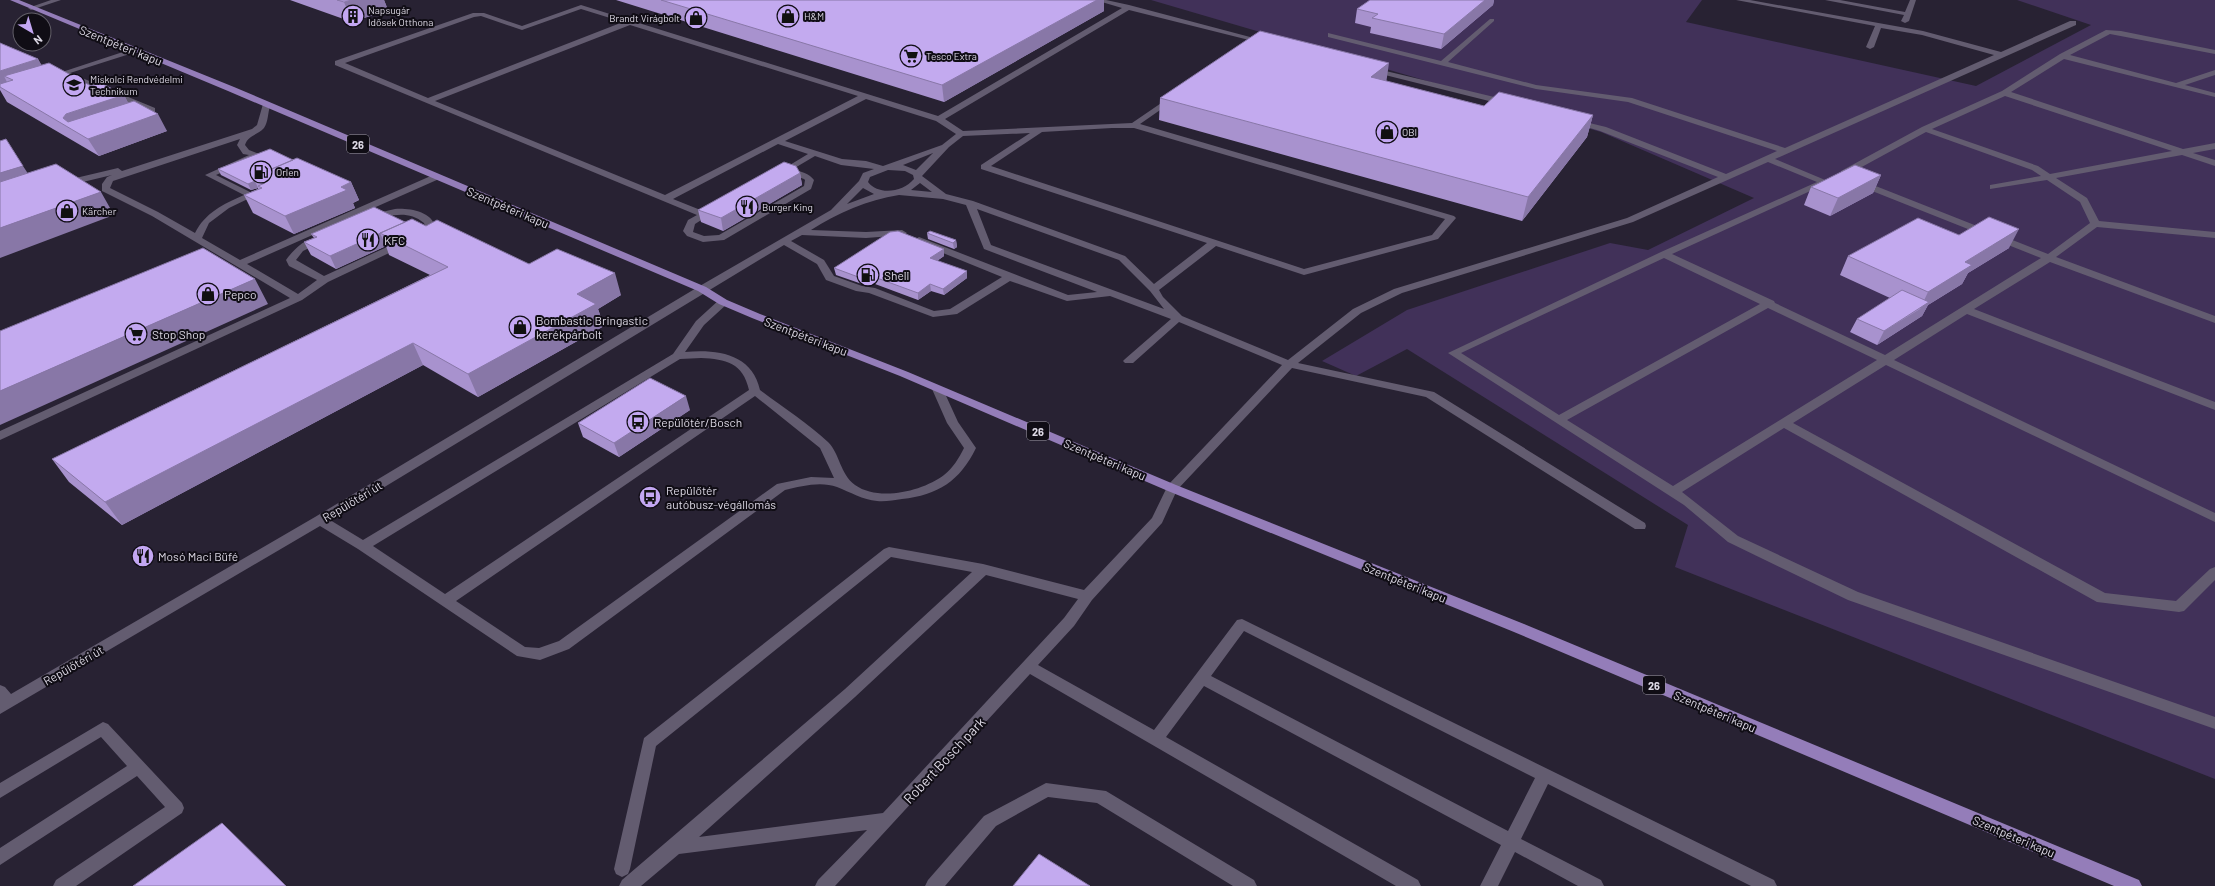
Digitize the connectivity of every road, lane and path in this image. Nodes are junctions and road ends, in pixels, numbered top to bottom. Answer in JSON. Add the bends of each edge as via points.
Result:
{"nodes":[{"id":1,"x":13,"y":0,"type":"edge"},
{"id":2,"x":58,"y":0,"type":"edge"},
{"id":3,"x":1098,"y":0,"type":"edge"},
{"id":4,"x":1739,"y":0,"type":"edge"},
{"id":5,"x":1828,"y":0,"type":"edge"},
{"id":6,"x":1913,"y":0,"type":"edge"},
{"id":7,"x":1129,"y":7,"type":"junction"},
{"id":8,"x":31,"y":8,"type":"junction"},
{"id":9,"x":1908,"y":14,"type":"junction"},
{"id":10,"x":1492,"y":20,"type":"dead end"},
{"id":11,"x":630,"y":22,"type":"junction"},
{"id":12,"x":2073,"y":24,"type":"dead end"},
{"id":13,"x":1879,"y":25,"type":"junction"},
{"id":14,"x":1902,"y":30,"type":"junction"},
{"id":15,"x":1331,"y":35,"type":"dead end"},
{"id":16,"x":1275,"y":44,"type":"edge"},
{"id":17,"x":1870,"y":47,"type":"dead end"},
{"id":18,"x":135,"y":50,"type":"junction"},
{"id":19,"x":2215,"y":52,"type":"edge"},
{"id":20,"x":2002,"y":55,"type":"junction"},
{"id":21,"x":2063,"y":56,"type":"junction"},
{"id":22,"x":1443,"y":63,"type":"junction"},
{"id":23,"x":1360,"y":66,"type":"edge"},
{"id":24,"x":2215,"y":72,"type":"edge"},
{"id":25,"x":64,"y":73,"type":"junction"},
{"id":26,"x":50,"y":78,"type":"edge"},
{"id":27,"x":2177,"y":85,"type":"junction"},
{"id":28,"x":2005,"y":93,"type":"junction"},
{"id":29,"x":1178,"y":94,"type":"edge"},
{"id":30,"x":2215,"y":95,"type":"edge"},
{"id":31,"x":865,"y":96,"type":"junction"},
{"id":32,"x":428,"y":101,"type":"junction"},
{"id":33,"x":1514,"y":105,"type":"edge"},
{"id":34,"x":266,"y":106,"type":"junction"},
{"id":35,"x":130,"y":117,"type":"edge"},
{"id":36,"x":938,"y":119,"type":"junction"},
{"id":37,"x":1567,"y":119,"type":"edge"},
{"id":38,"x":1134,"y":125,"type":"junction"},
{"id":39,"x":1925,"y":129,"type":"junction"},
{"id":40,"x":1040,"y":130,"type":"junction"},
{"id":41,"x":249,"y":134,"type":"junction"},
{"id":42,"x":961,"y":134,"type":"junction"},
{"id":43,"x":778,"y":141,"type":"junction"},
{"id":44,"x":946,"y":145,"type":"junction"},
{"id":45,"x":2215,"y":146,"type":"edge"},
{"id":46,"x":1785,"y":151,"type":"junction"},
{"id":47,"x":2184,"y":152,"type":"junction"},
{"id":48,"x":815,"y":153,"type":"junction"},
{"id":49,"x":258,"y":155,"type":"junction"},
{"id":50,"x":268,"y":159,"type":"edge"},
{"id":51,"x":1768,"y":159,"type":"junction"},
{"id":52,"x":841,"y":162,"type":"junction"},
{"id":53,"x":152,"y":163,"type":"junction"},
{"id":54,"x":2215,"y":163,"type":"edge"},
{"id":55,"x":893,"y":167,"type":"junction"},
{"id":56,"x":882,"y":168,"type":"junction"},
{"id":57,"x":786,"y":170,"type":"junction"},
{"id":58,"x":917,"y":175,"type":"junction"},
{"id":59,"x":1840,"y":175,"type":"junction"},
{"id":60,"x":2051,"y":176,"type":"junction"},
{"id":61,"x":436,"y":177,"type":"junction"},
{"id":62,"x":773,"y":177,"type":"edge"},
{"id":63,"x":1728,"y":178,"type":"junction"},
{"id":64,"x":863,"y":180,"type":"junction"},
{"id":65,"x":1824,"y":182,"type":"junction"},
{"id":66,"x":58,"y":186,"type":"edge"},
{"id":67,"x":1993,"y":187,"type":"dead end"},
{"id":68,"x":898,"y":192,"type":"junction"},
{"id":69,"x":887,"y":193,"type":"junction"},
{"id":70,"x":943,"y":196,"type":"junction"},
{"id":71,"x":665,"y":199,"type":"junction"},
{"id":72,"x":970,"y":203,"type":"junction"},
{"id":73,"x":722,"y":205,"type":"edge"},
{"id":74,"x":834,"y":212,"type":"junction"},
{"id":75,"x":704,"y":215,"type":"junction"},
{"id":76,"x":357,"y":224,"type":"edge"},
{"id":77,"x":2095,"y":224,"type":"junction"},
{"id":78,"x":801,"y":232,"type":"junction"},
{"id":79,"x":2215,"y":235,"type":"edge"},
{"id":80,"x":329,"y":236,"type":"edge"},
{"id":81,"x":197,"y":239,"type":"junction"},
{"id":82,"x":786,"y":242,"type":"junction"},
{"id":83,"x":1214,"y":243,"type":"junction"},
{"id":84,"x":1664,"y":254,"type":"junction"},
{"id":85,"x":2049,"y":258,"type":"junction"},
{"id":86,"x":239,"y":264,"type":"junction"},
{"id":87,"x":1010,"y":277,"type":"junction"},
{"id":88,"x":324,"y":280,"type":"junction"},
{"id":89,"x":1154,"y":288,"type":"junction"},
{"id":90,"x":702,"y":289,"type":"junction"},
{"id":91,"x":1112,"y":293,"type":"junction"},
{"id":92,"x":298,"y":298,"type":"junction"},
{"id":93,"x":723,"y":302,"type":"junction"},
{"id":94,"x":1770,"y":303,"type":"junction"},
{"id":95,"x":1965,"y":309,"type":"junction"},
{"id":96,"x":1178,"y":318,"type":"junction"},
{"id":97,"x":2215,"y":320,"type":"edge"},
{"id":98,"x":677,"y":356,"type":"junction"},
{"id":99,"x":1886,"y":359,"type":"junction"},
{"id":100,"x":1129,"y":361,"type":"dead end"},
{"id":101,"x":1289,"y":364,"type":"junction"},
{"id":102,"x":938,"y":388,"type":"junction"},
{"id":103,"x":755,"y":391,"type":"junction"},
{"id":104,"x":2215,"y":406,"type":"edge"},
{"id":105,"x":1558,"y":420,"type":"junction"},
{"id":106,"x":1784,"y":423,"type":"junction"},
{"id":107,"x":0,"y":436,"type":"edge"},
{"id":108,"x":1172,"y":488,"type":"junction"},
{"id":109,"x":855,"y":491,"type":"junction"},
{"id":110,"x":1673,"y":492,"type":"junction"},
{"id":111,"x":2215,"y":518,"type":"edge"},
{"id":112,"x":320,"y":520,"type":"junction"},
{"id":113,"x":1640,"y":526,"type":"dead end"},
{"id":114,"x":363,"y":546,"type":"junction"},
{"id":115,"x":983,"y":569,"type":"junction"},
{"id":116,"x":2215,"y":572,"type":"edge"},
{"id":117,"x":1087,"y":596,"type":"junction"},
{"id":118,"x":445,"y":601,"type":"junction"},
{"id":119,"x":1030,"y":667,"type":"junction"},
{"id":120,"x":1202,"y":678,"type":"junction"},
{"id":121,"x":3,"y":701,"type":"edge"},
{"id":122,"x":2215,"y":723,"type":"edge"},
{"id":123,"x":1155,"y":740,"type":"junction"},
{"id":124,"x":138,"y":767,"type":"junction"},
{"id":125,"x":1544,"y":776,"type":"junction"},
{"id":126,"x":0,"y":790,"type":"edge"},
{"id":127,"x":887,"y":820,"type":"junction"},
{"id":128,"x":1511,"y":842,"type":"junction"},
{"id":129,"x":675,"y":847,"type":"junction"},
{"id":130,"x":0,"y":857,"type":"edge"},
{"id":131,"x":629,"y":880,"type":"edge"},
{"id":132,"x":62,"y":886,"type":"edge"},
{"id":133,"x":824,"y":886,"type":"edge"},
{"id":134,"x":934,"y":886,"type":"edge"},
{"id":135,"x":1248,"y":886,"type":"edge"},
{"id":136,"x":1412,"y":886,"type":"edge"},
{"id":137,"x":1489,"y":886,"type":"edge"},
{"id":138,"x":1595,"y":886,"type":"edge"},
{"id":139,"x":1768,"y":886,"type":"edge"},
{"id":140,"x":2133,"y":886,"type":"edge"}],
"edges":[{"from":1,"to":8,"type":"main road","name":"Szentpéteri kapu","number":"26"},
{"from":2,"to":8,"type":"street"},
{"from":3,"to":7,"type":"street"},
{"from":4,"to":13,"type":"street"},
{"from":5,"to":9,"type":"street"},
{"from":6,"to":9,"type":"street"},
{"from":7,"to":16,"type":"street"},
{"from":7,"to":36,"type":"street"},
{"from":8,"to":18,"type":"main road","name":"Szentpéteri kapu","number":"26"},
{"from":9,"to":14,"type":"street"},
{"from":10,"to":22,"type":"street"},
{"from":11,"to":31,"type":"street"},
{"from":11,"to":32,"type":"street"},
{"from":11,"to":32,"type":"street","via":[[581,7],[522,28],[478,14],[338,63]]},
{"from":12,"to":20,"type":"street","name":"Robert Bosch park"},
{"from":13,"to":14,"type":"street"},
{"from":13,"to":17,"type":"street"},
{"from":14,"to":20,"type":"street","via":[[1945,38]]},
{"from":15,"to":22,"type":"street"},
{"from":18,"to":25,"type":"street"},
{"from":18,"to":34,"type":"main road","name":"Szentpéteri kapu","number":"26"},
{"from":19,"to":21,"type":"street","via":[[2109,32]]},
{"from":20,"to":46,"type":"street","name":"Robert Bosch park"},
{"from":21,"to":27,"type":"street"},
{"from":21,"to":28,"type":"street"},
{"from":22,"to":46,"type":"street","via":[[1536,87],[1629,100]]},
{"from":23,"to":33,"type":"street"},
{"from":24,"to":27,"type":"street"},
{"from":25,"to":26,"type":"street"},
{"from":25,"to":35,"type":"street","via":[[152,110]]},
{"from":27,"to":30,"type":"street"},
{"from":28,"to":39,"type":"street"},
{"from":28,"to":47,"type":"street"},
{"from":29,"to":38,"type":"street"},
{"from":31,"to":36,"type":"street"},
{"from":31,"to":43,"type":"street"},
{"from":32,"to":71,"type":"street"},
{"from":34,"to":41,"type":"street","via":[[261,126]]},
{"from":34,"to":61,"type":"main road","name":"Szentpéteri kapu","number":"26"},
{"from":36,"to":42,"type":"street"},
{"from":37,"to":63,"type":"street","via":[[1603,129]]},
{"from":38,"to":40,"type":"street"},
{"from":38,"to":83,"type":"street","via":[[1451,218],[1435,237],[1304,272]]},
{"from":39,"to":59,"type":"street"},
{"from":39,"to":60,"type":"street"},
{"from":40,"to":42,"type":"street"},
{"from":40,"to":83,"type":"street","via":[[984,167]]},
{"from":41,"to":49,"type":"street","via":[[241,145],[246,152]]},
{"from":41,"to":53,"type":"street"},
{"from":42,"to":44,"type":"street"},
{"from":43,"to":48,"type":"street"},
{"from":43,"to":71,"type":"street"},
{"from":44,"to":55,"type":"street"},
{"from":44,"to":58,"type":"street"},
{"from":45,"to":47,"type":"street"},
{"from":46,"to":51,"type":"street","name":"Robert Bosch park"},
{"from":47,"to":54,"type":"street"},
{"from":47,"to":60,"type":"street"},
{"from":48,"to":52,"type":"street"},
{"from":48,"to":57,"type":"street"},
{"from":49,"to":50,"type":"street"},
{"from":49,"to":81,"type":"street","via":[[209,175],[254,194],[226,206],[205,222]]},
{"from":51,"to":63,"type":"street","name":"Robert Bosch park"},
{"from":51,"to":65,"type":"street"},
{"from":52,"to":56,"type":"street"},
{"from":52,"to":64,"type":"street"},
{"from":53,"to":66,"type":"street"},
{"from":53,"to":81,"type":"street","via":[[110,179],[106,189]]},
{"from":55,"to":56,"type":"street"},
{"from":55,"to":58,"type":"street","via":[[907,168]]},
{"from":56,"to":64,"type":"street","via":[[869,173]]},
{"from":57,"to":62,"type":"street"},
{"from":57,"to":75,"type":"street","via":[[807,177],[810,180],[808,187],[730,235],[711,240],[690,234],[688,230],[691,222]]},
{"from":58,"to":68,"type":"street","via":[[917,182]]},
{"from":58,"to":70,"type":"street"},
{"from":59,"to":65,"type":"street"},
{"from":59,"to":85,"type":"street"},
{"from":60,"to":67,"type":"street"},
{"from":60,"to":77,"type":"street","via":[[2084,200]]},
{"from":61,"to":86,"type":"street"},
{"from":61,"to":90,"type":"main road","name":"Szentpéteri kapu","number":"26"},
{"from":63,"to":101,"type":"street","name":"Robert Bosch park","via":[[1630,220],[1398,291],[1356,311]]},
{"from":64,"to":69,"type":"street","via":[[866,187],[872,191]]},
{"from":64,"to":74,"type":"street"},
{"from":65,"to":84,"type":"street"},
{"from":68,"to":69,"type":"street"},
{"from":68,"to":70,"type":"street"},
{"from":69,"to":74,"type":"street"},
{"from":70,"to":72,"type":"street"},
{"from":71,"to":75,"type":"street"},
{"from":72,"to":89,"type":"street","via":[[1122,258]]},
{"from":72,"to":91,"type":"street","via":[[987,247]]},
{"from":73,"to":75,"type":"street"},
{"from":74,"to":78,"type":"street","name":"Repülőtéri út"},
{"from":76,"to":88,"type":"street","via":[[399,210],[427,220],[430,227]]},
{"from":77,"to":79,"type":"street"},
{"from":77,"to":85,"type":"street"},
{"from":78,"to":82,"type":"street","name":"Repülőtéri út"},
{"from":78,"to":87,"type":"street","via":[[866,235],[900,233]]},
{"from":80,"to":88,"type":"street","via":[[300,249],[291,260],[293,264]]},
{"from":81,"to":86,"type":"street"},
{"from":82,"to":87,"type":"street","via":[[821,262],[830,278],[860,289],[871,290],[933,314],[953,312],[997,282]]},
{"from":82,"to":90,"type":"street","name":"Repülőtéri út"},
{"from":83,"to":89,"type":"street"},
{"from":84,"to":94,"type":"street"},
{"from":84,"to":105,"type":"street","via":[[1453,353]]},
{"from":85,"to":95,"type":"street"},
{"from":85,"to":97,"type":"street"},
{"from":86,"to":92,"type":"street"},
{"from":87,"to":91,"type":"street","via":[[1067,298]]},
{"from":88,"to":92,"type":"street"},
{"from":89,"to":96,"type":"street","via":[[1159,298]]},
{"from":90,"to":93,"type":"main road","name":"Szentpéteri kapu","number":"26"},
{"from":90,"to":112,"type":"street","name":"Repülőtéri út"},
{"from":91,"to":96,"type":"street"},
{"from":92,"to":107,"type":"street"},
{"from":93,"to":98,"type":"street","via":[[700,323]]},
{"from":93,"to":102,"type":"main road","name":"Szentpéteri kapu","number":"26"},
{"from":94,"to":99,"type":"street"},
{"from":94,"to":105,"type":"street"},
{"from":95,"to":99,"type":"street"},
{"from":95,"to":104,"type":"street"},
{"from":96,"to":100,"type":"street"},
{"from":96,"to":101,"type":"street"},
{"from":98,"to":103,"type":"street","via":[[707,354],[739,362],[747,368],[754,380]]},
{"from":98,"to":114,"type":"street"},
{"from":99,"to":106,"type":"street"},
{"from":99,"to":111,"type":"street"},
{"from":101,"to":108,"type":"street","name":"Robert Bosch park"},
{"from":101,"to":113,"type":"street","via":[[1430,394]]},
{"from":102,"to":108,"type":"main road","name":"Szentpéteri kapu","number":"26"},
{"from":102,"to":109,"type":"street","via":[[953,423],[970,448],[965,461],[953,476],[934,488],[907,495],[877,497]]},
{"from":103,"to":109,"type":"street","via":[[824,445],[832,455],[833,467],[838,476]]},
{"from":103,"to":118,"type":"street"},
{"from":105,"to":110,"type":"street"},
{"from":106,"to":110,"type":"street"},
{"from":106,"to":116,"type":"street","via":[[2102,598],[2179,607]]},
{"from":108,"to":117,"type":"street","name":"Robert Bosch park","via":[[1157,520]]},
{"from":108,"to":140,"type":"main road","name":"Szentpéteri kapu","number":"26","via":[[1519,628]]},
{"from":109,"to":118,"type":"street","via":[[831,482],[802,482],[781,487],[564,645],[540,654],[522,652]]},
{"from":110,"to":122,"type":"street","via":[[1733,539],[1853,596]]},
{"from":112,"to":114,"type":"street"},
{"from":112,"to":121,"type":"street","name":"Repülőtéri út"},
{"from":114,"to":118,"type":"street"},
{"from":115,"to":117,"type":"street"},
{"from":115,"to":129,"type":"street","via":[[850,693]]},
{"from":115,"to":131,"type":"street","via":[[889,552],[649,743]]},
{"from":117,"to":119,"type":"street","name":"Robert Bosch park","via":[[1069,622]]},
{"from":119,"to":123,"type":"street"},
{"from":119,"to":127,"type":"street","name":"Robert Bosch park"},
{"from":120,"to":123,"type":"street"},
{"from":120,"to":125,"type":"street","via":[[1242,624]]},
{"from":120,"to":128,"type":"street"},
{"from":123,"to":136,"type":"street"},
{"from":124,"to":126,"type":"street","via":[[103,728]]},
{"from":124,"to":130,"type":"street"},
{"from":124,"to":132,"type":"street","via":[[176,808]]},
{"from":125,"to":128,"type":"street"},
{"from":125,"to":139,"type":"street"},
{"from":127,"to":129,"type":"street"},
{"from":127,"to":133,"type":"street","name":"Robert Bosch park"},
{"from":128,"to":137,"type":"street"},
{"from":128,"to":138,"type":"street"},
{"from":129,"to":131,"type":"street"},
{"from":134,"to":135,"type":"street","via":[[990,821],[1046,790],[1100,796]]}]}
